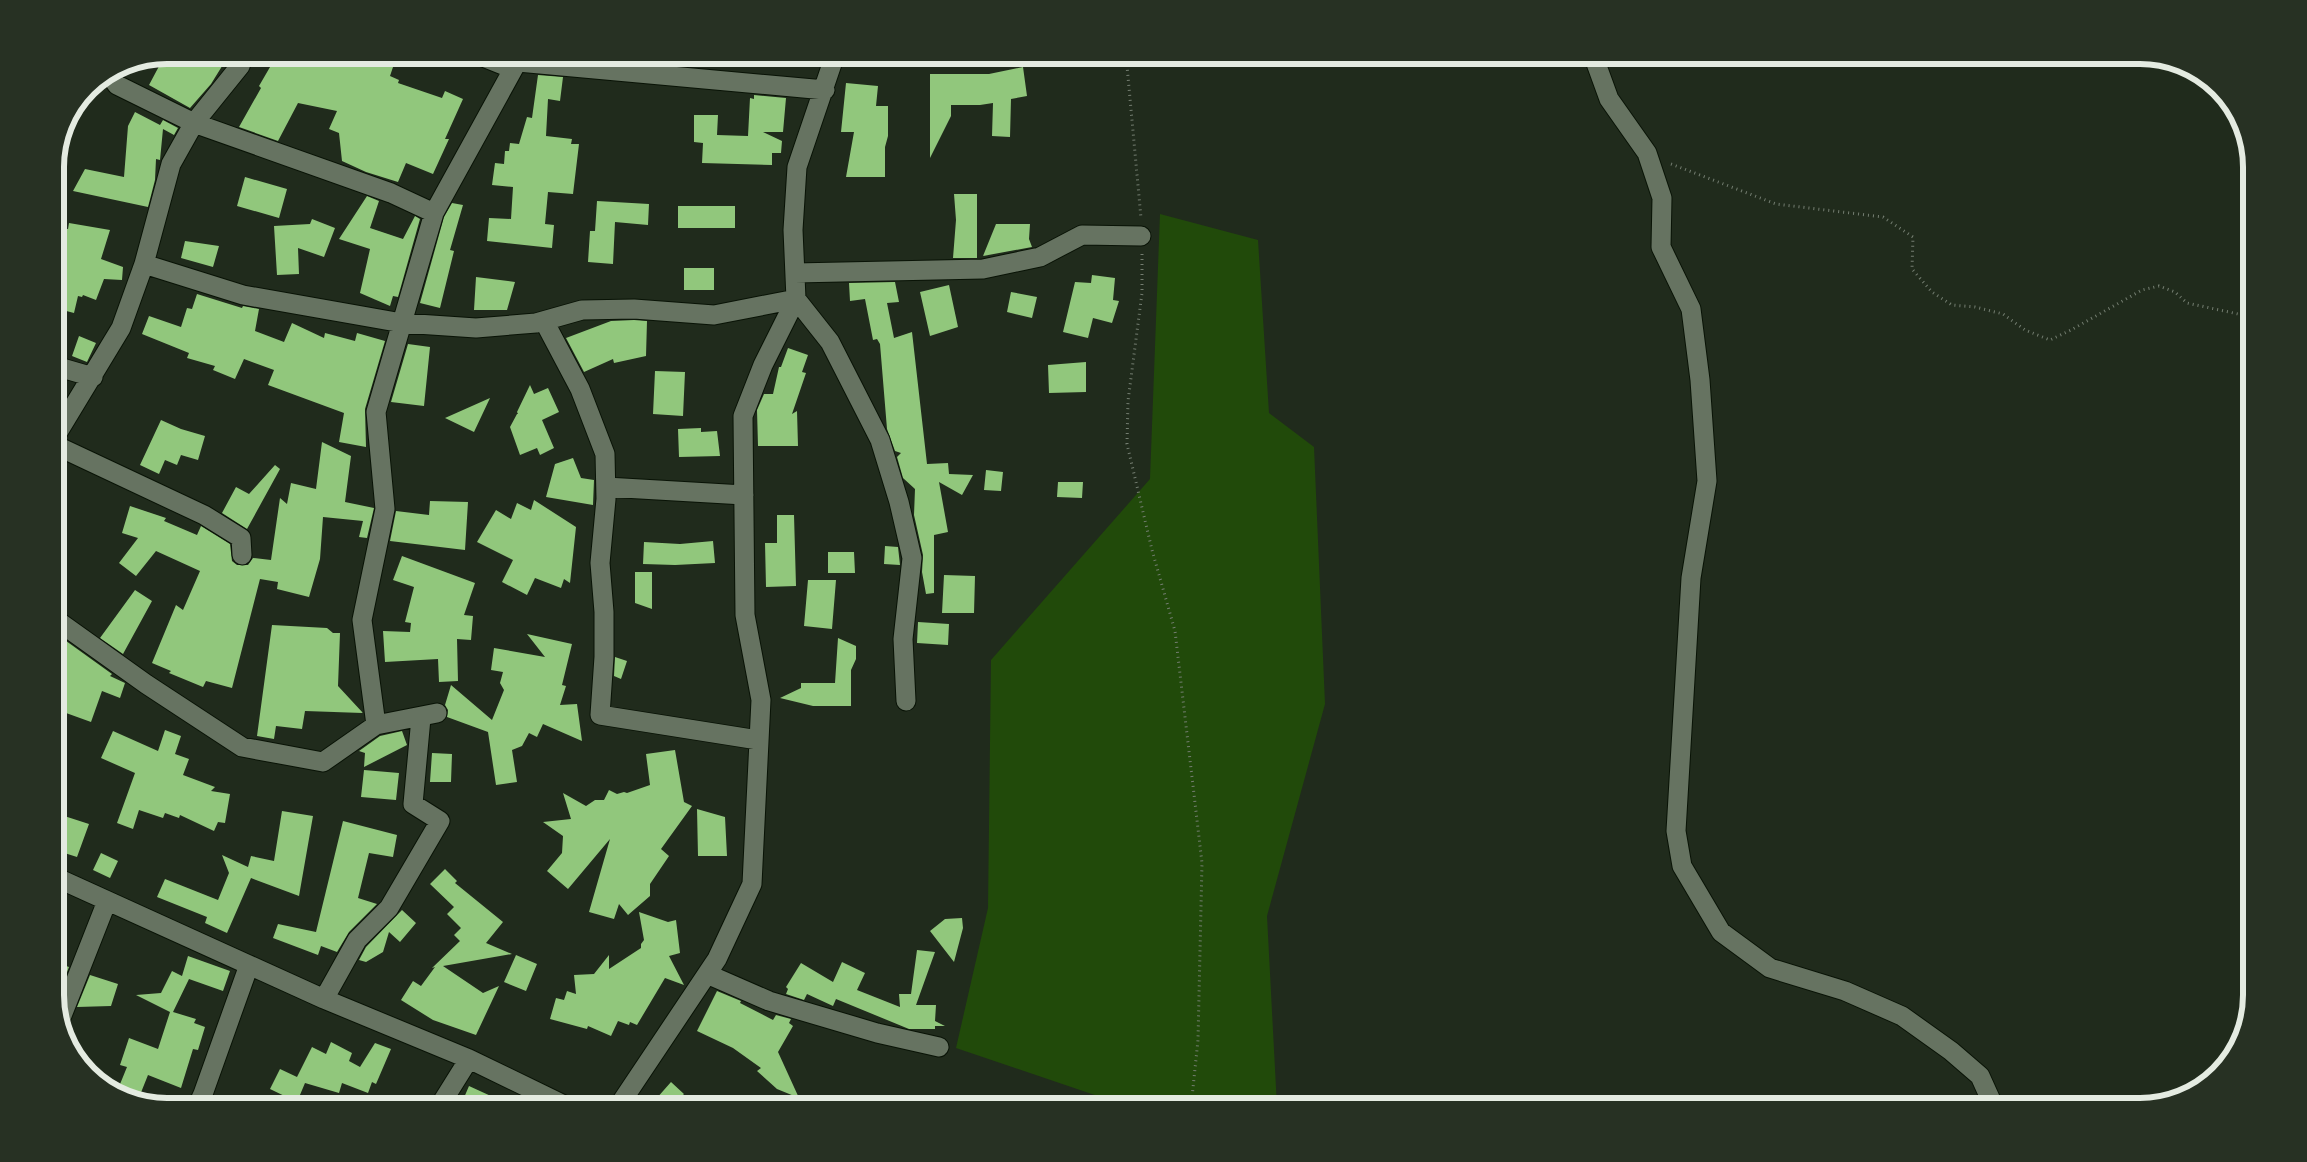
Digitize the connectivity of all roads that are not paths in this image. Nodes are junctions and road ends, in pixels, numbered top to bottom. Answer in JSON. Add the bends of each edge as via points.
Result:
{"nodes":[{"id":1,"x":241,"y":64,"type":"edge"},
{"id":2,"x":516,"y":64,"type":"edge"},
{"id":3,"x":539,"y":64,"type":"edge"},
{"id":4,"x":832,"y":64,"type":"edge"},
{"id":5,"x":1596,"y":64,"type":"edge"},
{"id":6,"x":113,"y":79,"type":"edge"},
{"id":7,"x":825,"y":90,"type":"junction"},
{"id":8,"x":194,"y":123,"type":"junction"},
{"id":9,"x":434,"y":213,"type":"junction"},
{"id":10,"x":1142,"y":236,"type":"road end"},
{"id":11,"x":144,"y":264,"type":"junction"},
{"id":12,"x":795,"y":273,"type":"junction"},
{"id":13,"x":796,"y":299,"type":"junction"},
{"id":14,"x":544,"y":321,"type":"junction"},
{"id":15,"x":402,"y":323,"type":"junction"},
{"id":16,"x":64,"y":369,"type":"edge"},
{"id":17,"x":93,"y":377,"type":"junction"},
{"id":18,"x":64,"y":423,"type":"edge"},
{"id":19,"x":64,"y":449,"type":"edge"},
{"id":20,"x":606,"y":487,"type":"junction"},
{"id":21,"x":744,"y":495,"type":"junction"},
{"id":22,"x":242,"y":555,"type":"dead end"},
{"id":23,"x":64,"y":625,"type":"edge"},
{"id":24,"x":906,"y":701,"type":"dead end"},
{"id":25,"x":376,"y":725,"type":"junction"},
{"id":26,"x":758,"y":740,"type":"junction"},
{"id":27,"x":64,"y":881,"type":"edge"},
{"id":28,"x":107,"y":901,"type":"junction"},
{"id":29,"x":249,"y":965,"type":"junction"},
{"id":30,"x":707,"y":974,"type":"junction"},
{"id":31,"x":324,"y":999,"type":"junction"},
{"id":32,"x":65,"y":1008,"type":"edge"},
{"id":33,"x":939,"y":1047,"type":"dead end"},
{"id":34,"x":469,"y":1059,"type":"junction"},
{"id":35,"x":201,"y":1098,"type":"edge"},
{"id":36,"x":445,"y":1098,"type":"edge"},
{"id":37,"x":549,"y":1098,"type":"edge"},
{"id":38,"x":624,"y":1098,"type":"edge"},
{"id":39,"x":1990,"y":1098,"type":"edge"}],
"edges":[{"from":1,"to":8,"type":"street"},
{"from":2,"to":9,"type":"street"},
{"from":3,"to":7,"type":"street"},
{"from":4,"to":7,"type":"street"},
{"from":5,"to":39,"type":"street","via":[[1609,99],[1647,154],[1662,198],[1661,247],[1691,309],[1700,380],[1707,481],[1691,578],[1676,831],[1682,866],[1722,932],[1770,968],[1845,991],[1902,1016],[1951,1050],[1980,1076]]},
{"from":6,"to":8,"type":"street","via":[[117,85]]},
{"from":7,"to":12,"type":"street","via":[[798,167],[793,230]]},
{"from":8,"to":9,"type":"street","via":[[391,193]]},
{"from":8,"to":11,"type":"street","via":[[170,164]]},
{"from":9,"to":15,"type":"street"},
{"from":10,"to":12,"type":"street","via":[[1082,235],[1040,257],[983,269]]},
{"from":11,"to":15,"type":"street","via":[[244,294]]},
{"from":11,"to":17,"type":"street","via":[[121,328]]},
{"from":12,"to":13,"type":"street"},
{"from":13,"to":14,"type":"street","via":[[714,315],[634,309],[582,310]]},
{"from":13,"to":21,"type":"street","via":[[763,365],[743,416]]},
{"from":13,"to":24,"type":"street","via":[[830,342],[880,440],[899,502],[912,558],[904,639]]},
{"from":14,"to":15,"type":"street","via":[[476,328]]},
{"from":14,"to":20,"type":"street","via":[[580,388],[605,454]]},
{"from":15,"to":25,"type":"street","via":[[376,412],[385,510],[362,620]]},
{"from":16,"to":17,"type":"street"},
{"from":17,"to":18,"type":"street"},
{"from":19,"to":22,"type":"street","via":[[204,514],[241,538]]},
{"from":20,"to":21,"type":"street"},
{"from":20,"to":26,"type":"street","via":[[600,563],[604,612],[600,715]]},
{"from":21,"to":26,"type":"street","via":[[745,615],[761,700]]},
{"from":23,"to":25,"type":"street","via":[[242,747],[323,762]]},
{"from":25,"to":31,"type":"street","via":[[429,716],[413,804],[440,821],[389,908],[356,940]]},
{"from":26,"to":30,"type":"street","via":[[752,884]]},
{"from":27,"to":28,"type":"street"},
{"from":28,"to":29,"type":"street"},
{"from":28,"to":32,"type":"street"},
{"from":29,"to":31,"type":"street"},
{"from":29,"to":35,"type":"street"},
{"from":30,"to":33,"type":"street","via":[[769,1001],[877,1033]]},
{"from":30,"to":38,"type":"street"},
{"from":31,"to":34,"type":"street"},
{"from":34,"to":36,"type":"street"},
{"from":34,"to":37,"type":"street"}]}
